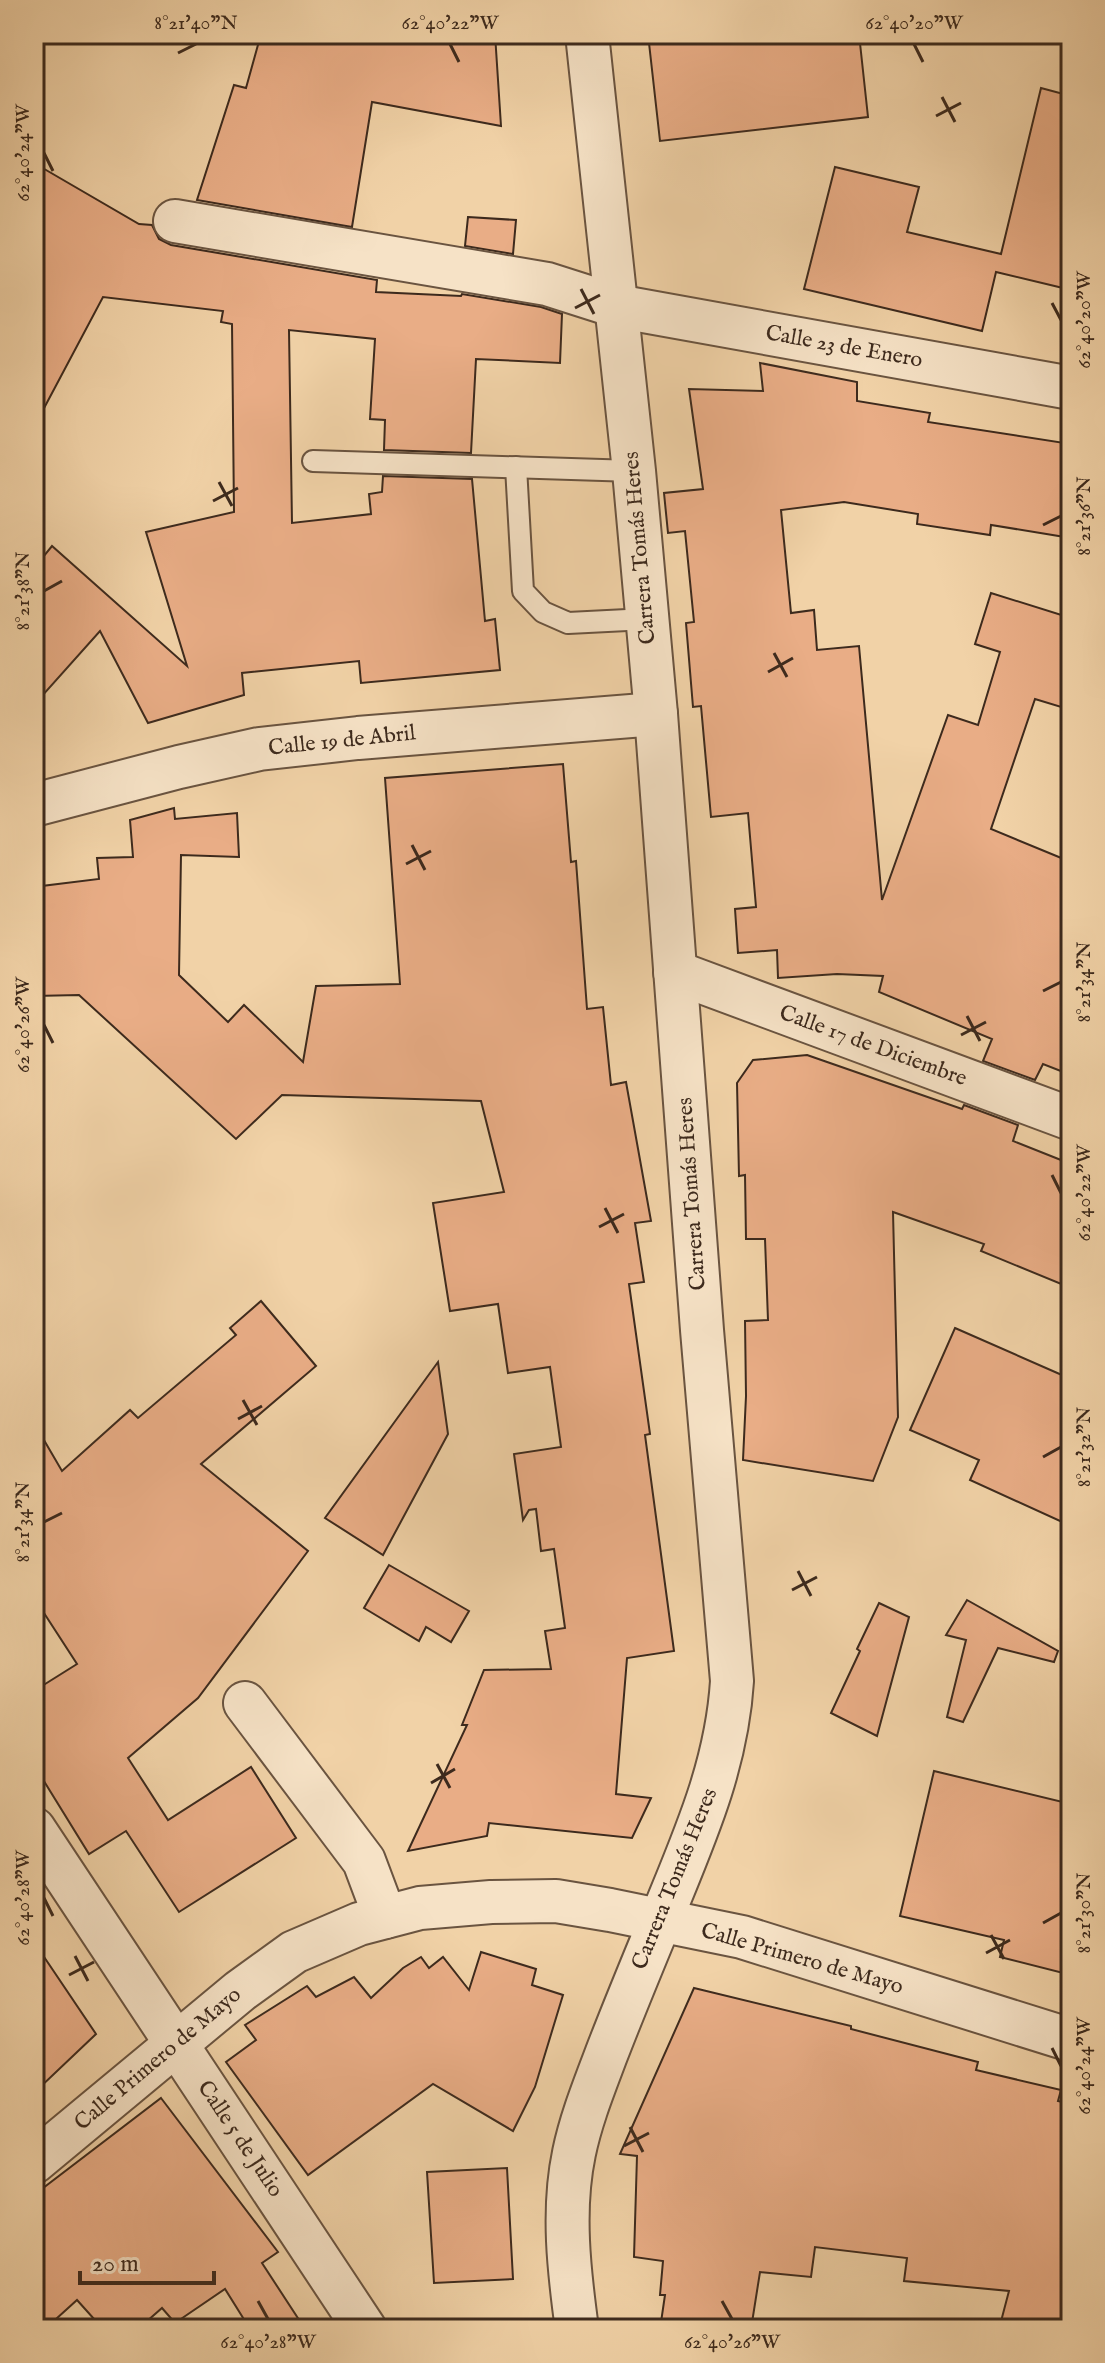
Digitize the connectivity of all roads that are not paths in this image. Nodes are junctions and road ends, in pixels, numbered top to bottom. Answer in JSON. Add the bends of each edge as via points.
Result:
{"nodes":[{"id":1,"x":587,"y":34,"type":"edge"},
{"id":2,"x":175,"y":221,"type":"dead end"},
{"id":3,"x":616,"y":306,"type":"junction"},
{"id":4,"x":1071,"y":388,"type":"edge"},
{"id":5,"x":313,"y":461,"type":"dead end"},
{"id":6,"x":516,"y":467,"type":"junction"},
{"id":7,"x":634,"y":471,"type":"junction"},
{"id":8,"x":647,"y":619,"type":"junction"},
{"id":9,"x":656,"y":714,"type":"junction"},
{"id":10,"x":34,"y":805,"type":"edge"},
{"id":11,"x":675,"y":972,"type":"junction"},
{"id":12,"x":1071,"y":1119,"type":"edge"},
{"id":13,"x":245,"y":1703,"type":"dead end"},
{"id":14,"x":34,"y":1829,"type":"edge"},
{"id":15,"x":385,"y":1917,"type":"junction"},
{"id":16,"x":660,"y":1920,"type":"junction"},
{"id":17,"x":1071,"y":2040,"type":"edge"},
{"id":18,"x":177,"y":2043,"type":"junction"},
{"id":19,"x":34,"y":2162,"type":"edge"},
{"id":20,"x":365,"y":2329,"type":"edge"},
{"id":21,"x":577,"y":2329,"type":"edge"}],
"edges":[{"from":1,"to":3,"type":"street","name":"Carrera Tomás Heres"},
{"from":2,"to":3,"type":"street","name":"Calle 23 de Enero","via":[[547,284]]},
{"from":3,"to":4,"type":"street","name":"Calle 23 de Enero"},
{"from":3,"to":7,"type":"street","name":"Carrera Tomás Heres"},
{"from":5,"to":6,"type":"lane"},
{"from":6,"to":7,"type":"lane"},
{"from":6,"to":8,"type":"lane","via":[[523,591],[543,612],[568,623]]},
{"from":7,"to":8,"type":"street","name":"Carrera Tomás Heres"},
{"from":8,"to":9,"type":"street","name":"Carrera Tomás Heres"},
{"from":9,"to":10,"type":"street","name":"Calle 19 de Abril","via":[[259,749]]},
{"from":9,"to":11,"type":"street","name":"Carrera Tomás Heres"},
{"from":11,"to":12,"type":"street","name":"Calle 17 de Diciembre"},
{"from":11,"to":16,"type":"street","name":"Carrera Tomás Heres","via":[[732,1681],[730,1717],[704,1814]]},
{"from":13,"to":15,"type":"street","via":[[364,1861]]},
{"from":14,"to":18,"type":"street","name":"Calle 5 de Julio"},
{"from":15,"to":16,"type":"street","name":"Calle Primero de Mayo","via":[[420,1908],[556,1901]]},
{"from":15,"to":18,"type":"street","name":"Calle Primero de Mayo","via":[[294,1952]]},
{"from":16,"to":17,"type":"street","name":"Calle Primero de Mayo","via":[[742,1937]]},
{"from":16,"to":21,"type":"street","name":"Carrera Tomás Heres","via":[[588,2102],[574,2153],[567,2194]]},
{"from":18,"to":19,"type":"street","name":"Calle Primero de Mayo"},
{"from":18,"to":20,"type":"street","name":"Calle 5 de Julio"}]}
